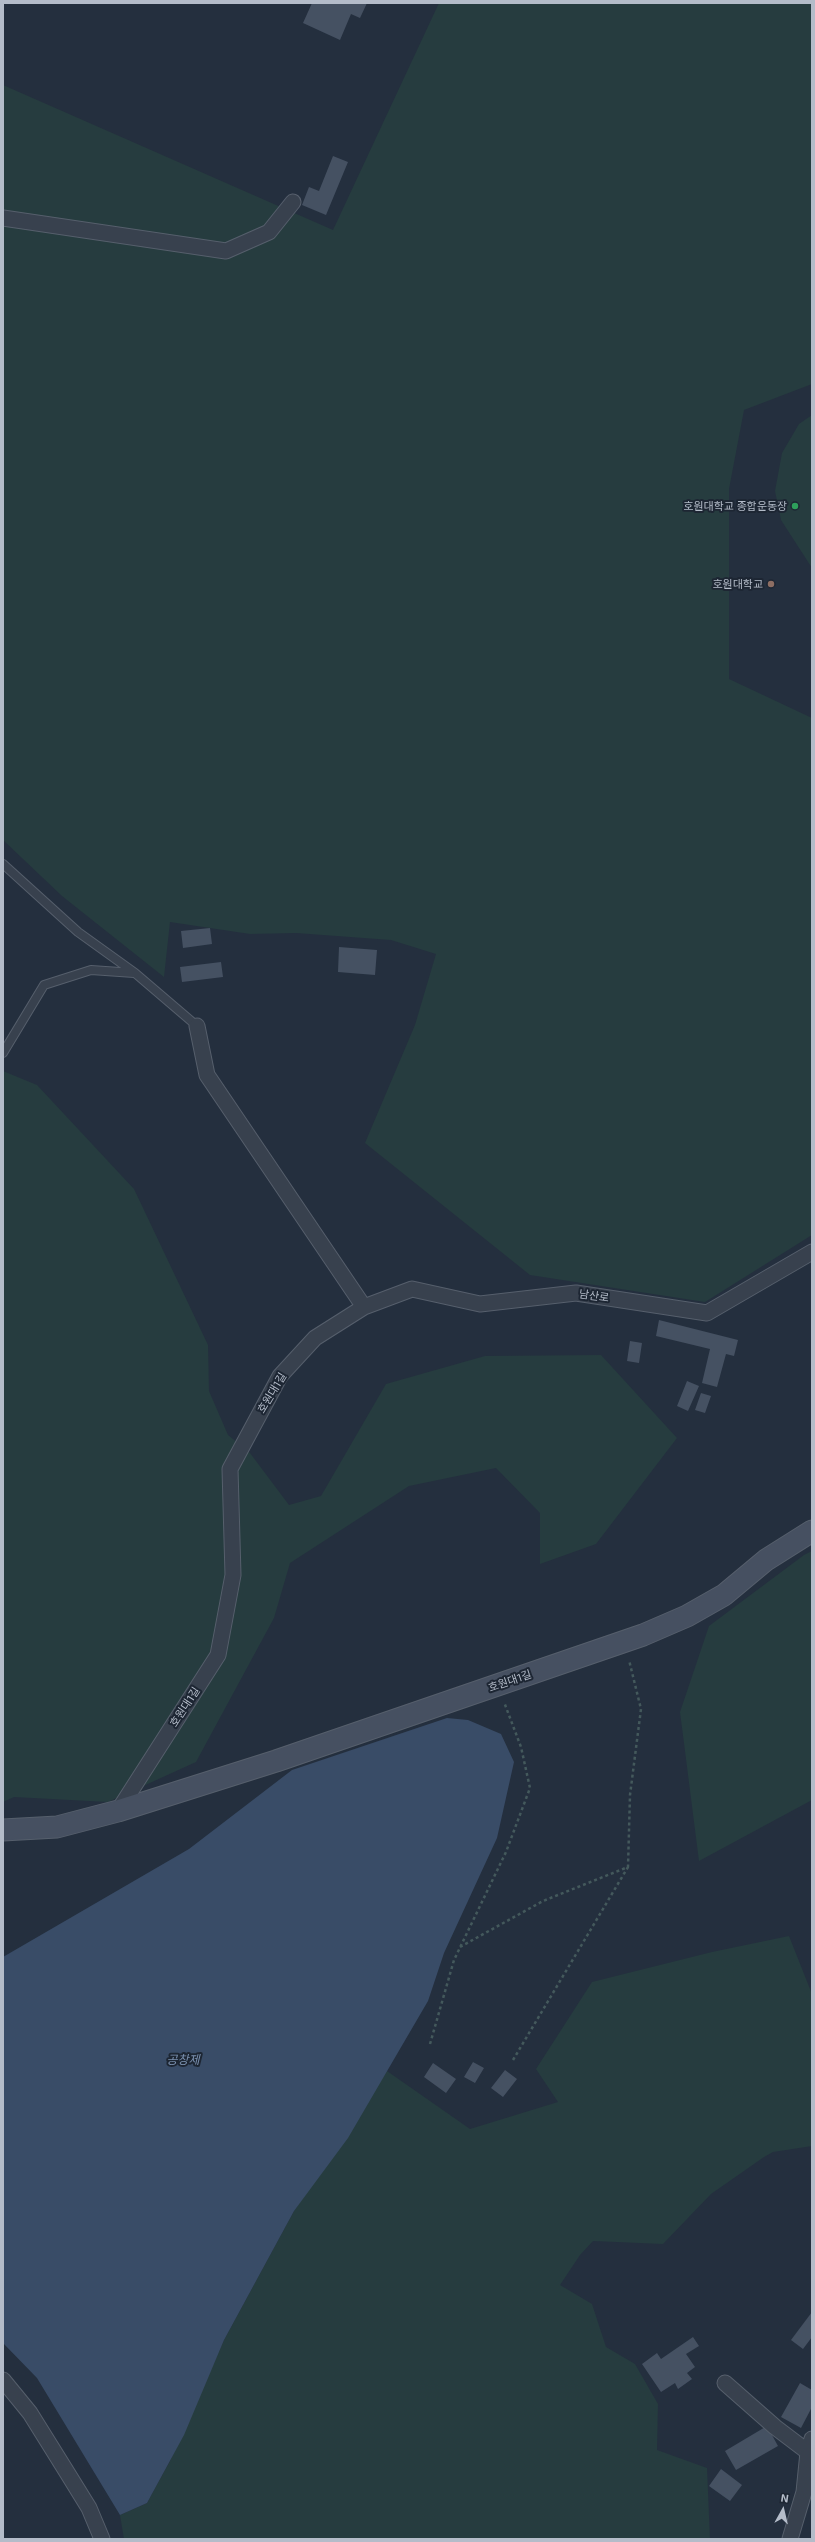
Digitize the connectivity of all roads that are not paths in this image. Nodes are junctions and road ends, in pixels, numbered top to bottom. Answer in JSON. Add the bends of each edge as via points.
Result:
{"nodes":[{"id":1,"x":293,"y":202,"type":"dead end"},
{"id":2,"x":3,"y":218,"type":"edge"},
{"id":3,"x":3,"y":864,"type":"edge"},
{"id":4,"x":135,"y":973,"type":"junction"},
{"id":5,"x":197,"y":1026,"type":"joint"},
{"id":6,"x":3,"y":1053,"type":"edge"},
{"id":7,"x":812,"y":1252,"type":"edge"},
{"id":8,"x":364,"y":1307,"type":"junction"},
{"id":9,"x":812,"y":1531,"type":"edge"},
{"id":10,"x":118,"y":1811,"type":"junction"},
{"id":11,"x":3,"y":1830,"type":"edge"},
{"id":12,"x":3,"y":2380,"type":"edge"},
{"id":13,"x":725,"y":2383,"type":"dead end"},
{"id":14,"x":810,"y":2445,"type":"edge"},
{"id":15,"x":102,"y":2539,"type":"edge"},
{"id":16,"x":790,"y":2539,"type":"edge"}],
"edges":[{"from":1,"to":2,"type":"street","via":[[269,232],[226,251]]},
{"from":3,"to":4,"type":"lane","via":[[78,932]]},
{"from":4,"to":5,"type":"lane"},
{"from":4,"to":6,"type":"lane","via":[[92,970],[44,986]]},
{"from":5,"to":8,"type":"street","via":[[207,1075]]},
{"from":7,"to":8,"type":"street","name":"남산로","via":[[707,1313],[576,1293],[480,1304],[412,1289]]},
{"from":8,"to":10,"type":"street","name":"호원대1길","via":[[315,1338],[280,1376],[230,1469],[233,1575],[218,1654]]},
{"from":9,"to":10,"type":"street","name":"호원대1길","via":[[766,1560],[724,1595],[687,1616],[624,1642],[276,1761]]},
{"from":10,"to":11,"type":"street","name":"호원대1길","via":[[57,1827]]},
{"from":12,"to":15,"type":"street","via":[[30,2413],[68,2474],[89,2508]]},
{"from":13,"to":14,"type":"street","via":[[775,2427]]},
{"from":14,"to":16,"type":"street","via":[[804,2492]]}]}
